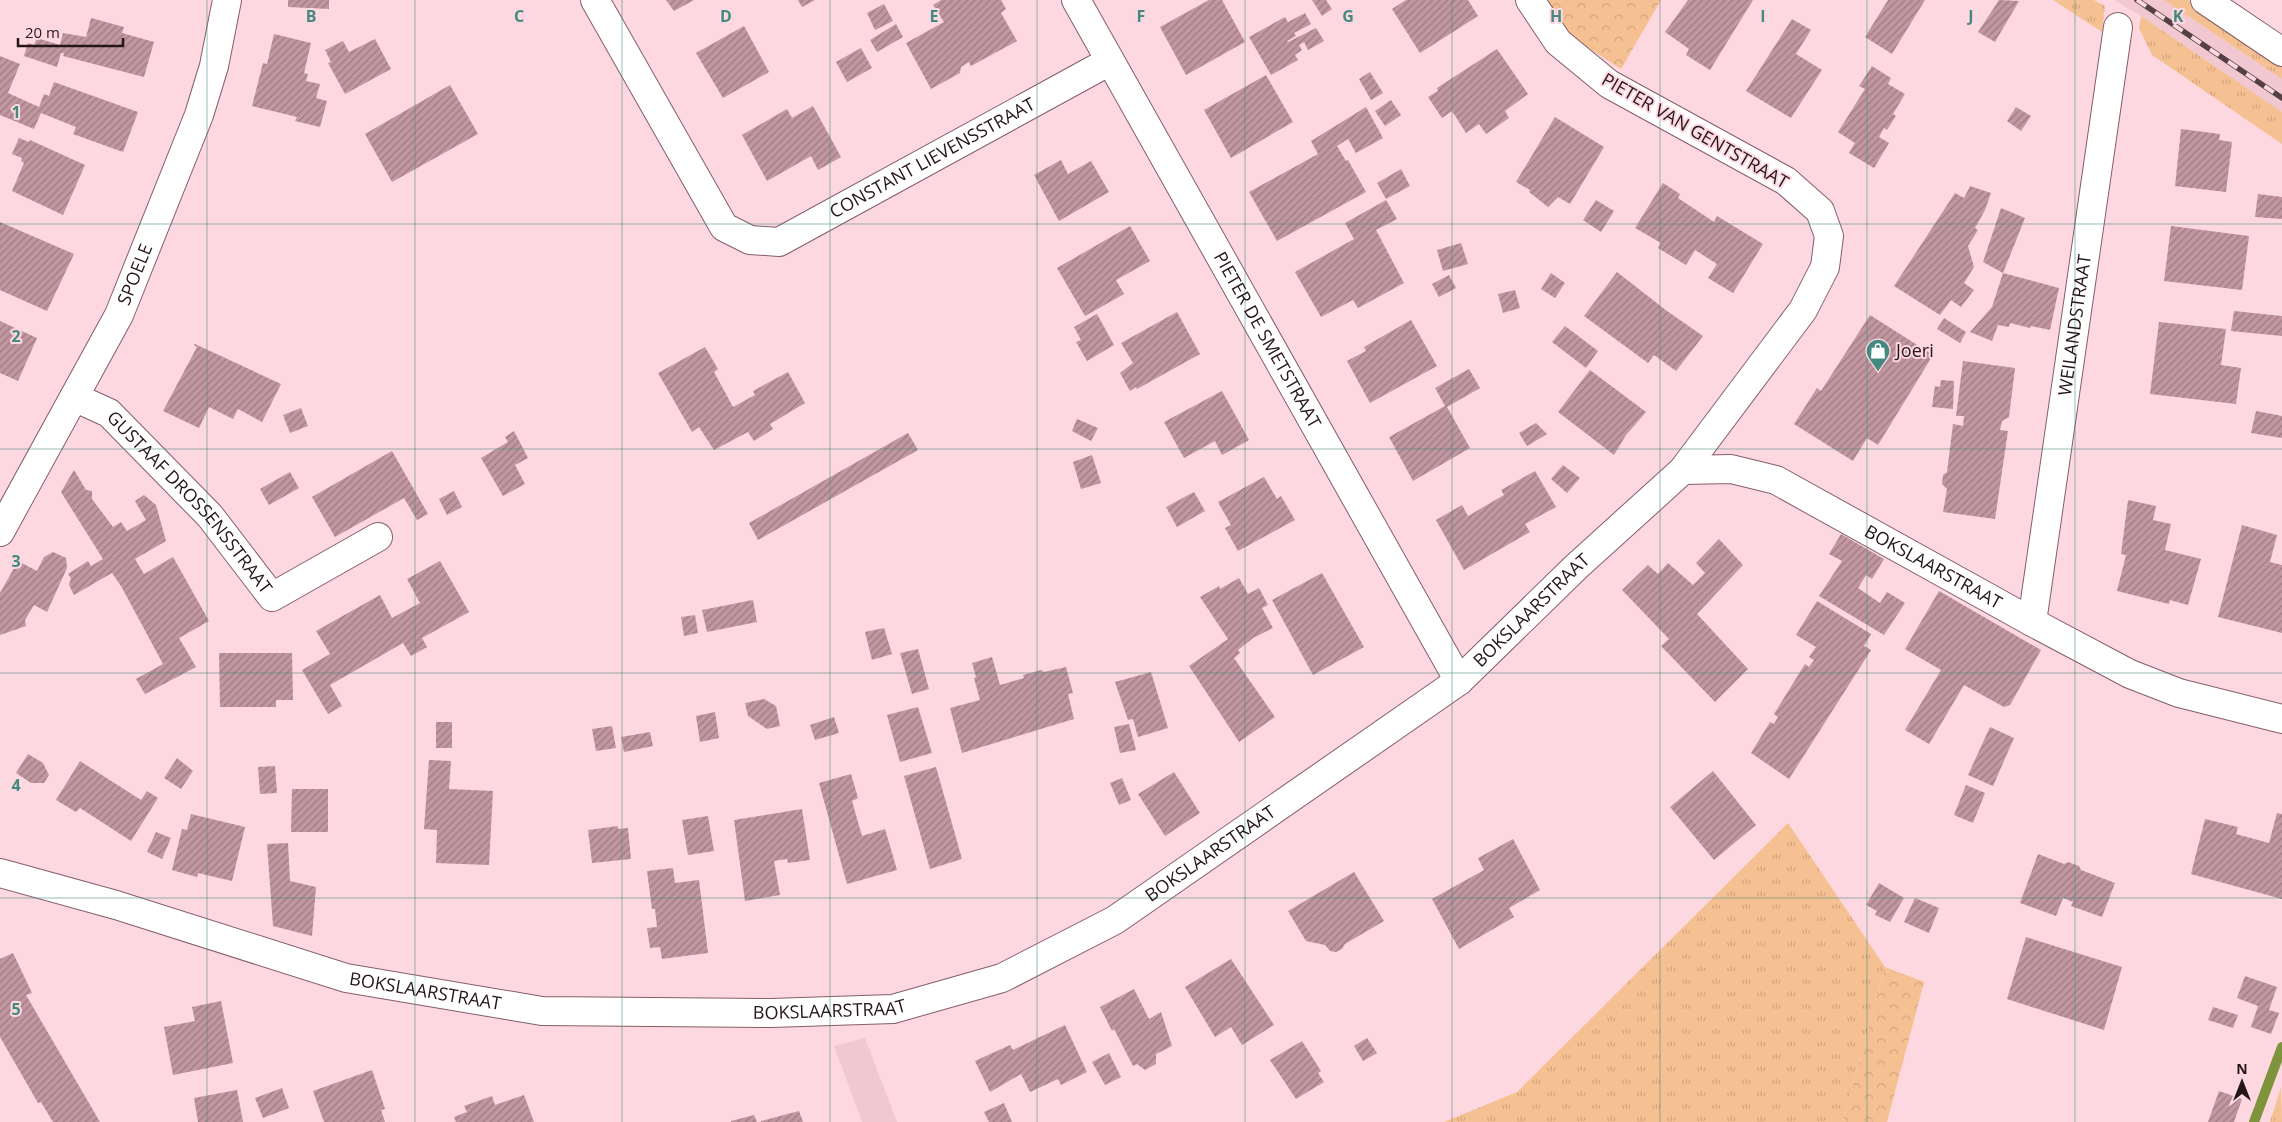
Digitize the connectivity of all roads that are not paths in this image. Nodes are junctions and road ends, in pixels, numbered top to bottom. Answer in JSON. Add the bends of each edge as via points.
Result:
{"nodes":[{"id":1,"x":227,"y":0,"type":"edge"},
{"id":2,"x":595,"y":0,"type":"edge"},
{"id":3,"x":1076,"y":0,"type":"edge"},
{"id":4,"x":1530,"y":0,"type":"edge"},
{"id":5,"x":2205,"y":0,"type":"edge"},
{"id":6,"x":2118,"y":27,"type":"dead end"},
{"id":7,"x":2282,"y":52,"type":"edge"},
{"id":8,"x":1110,"y":61,"type":"junction"},
{"id":9,"x":74,"y":397,"type":"junction"},
{"id":10,"x":1683,"y":470,"type":"junction"},
{"id":11,"x":0,"y":532,"type":"edge"},
{"id":12,"x":378,"y":536,"type":"dead end"},
{"id":13,"x":2032,"y":622,"type":"junction"},
{"id":14,"x":1459,"y":680,"type":"junction"},
{"id":15,"x":2282,"y":720,"type":"edge"},
{"id":16,"x":0,"y":873,"type":"edge"}],
"edges":[{"from":1,"to":9,"type":"street","name":"SPOELE","via":[[214,66],[199,115],[119,315]]},
{"from":2,"to":8,"type":"street","name":"CONSTANT LIEVENSSTRAAT","via":[[724,227],[750,240],[779,242]]},
{"from":3,"to":8,"type":"street","name":"PIETER DE SMETSTRAAT"},
{"from":4,"to":10,"type":"street","name":"PIETER VAN GENTSTRAAT","via":[[1558,42],[1609,84],[1786,181],[1820,211],[1829,236],[1824,267],[1803,310]]},
{"from":5,"to":7,"type":"street"},
{"from":6,"to":13,"type":"street","name":"WEILANDSTRAAT"},
{"from":8,"to":14,"type":"street","name":"PIETER DE SMETSTRAAT"},
{"from":9,"to":11,"type":"street","name":"SPOELE"},
{"from":9,"to":12,"type":"street","name":"GUSTAAF DROSSENSSTRAAT","via":[[109,413],[210,516],[272,597]]},
{"from":10,"to":13,"type":"street","name":"BOKSLAARSTRAAT","via":[[1731,469],[1776,480]]},
{"from":10,"to":14,"type":"street","name":"BOKSLAARSTRAAT"},
{"from":13,"to":15,"type":"street","name":"BOKSLAARSTRAAT","via":[[2130,674],[2179,693]]},
{"from":14,"to":16,"type":"street","name":"BOKSLAARSTRAAT","via":[[1115,920],[1002,978],[893,1009],[771,1013],[542,1011],[346,978],[116,905]]}]}
